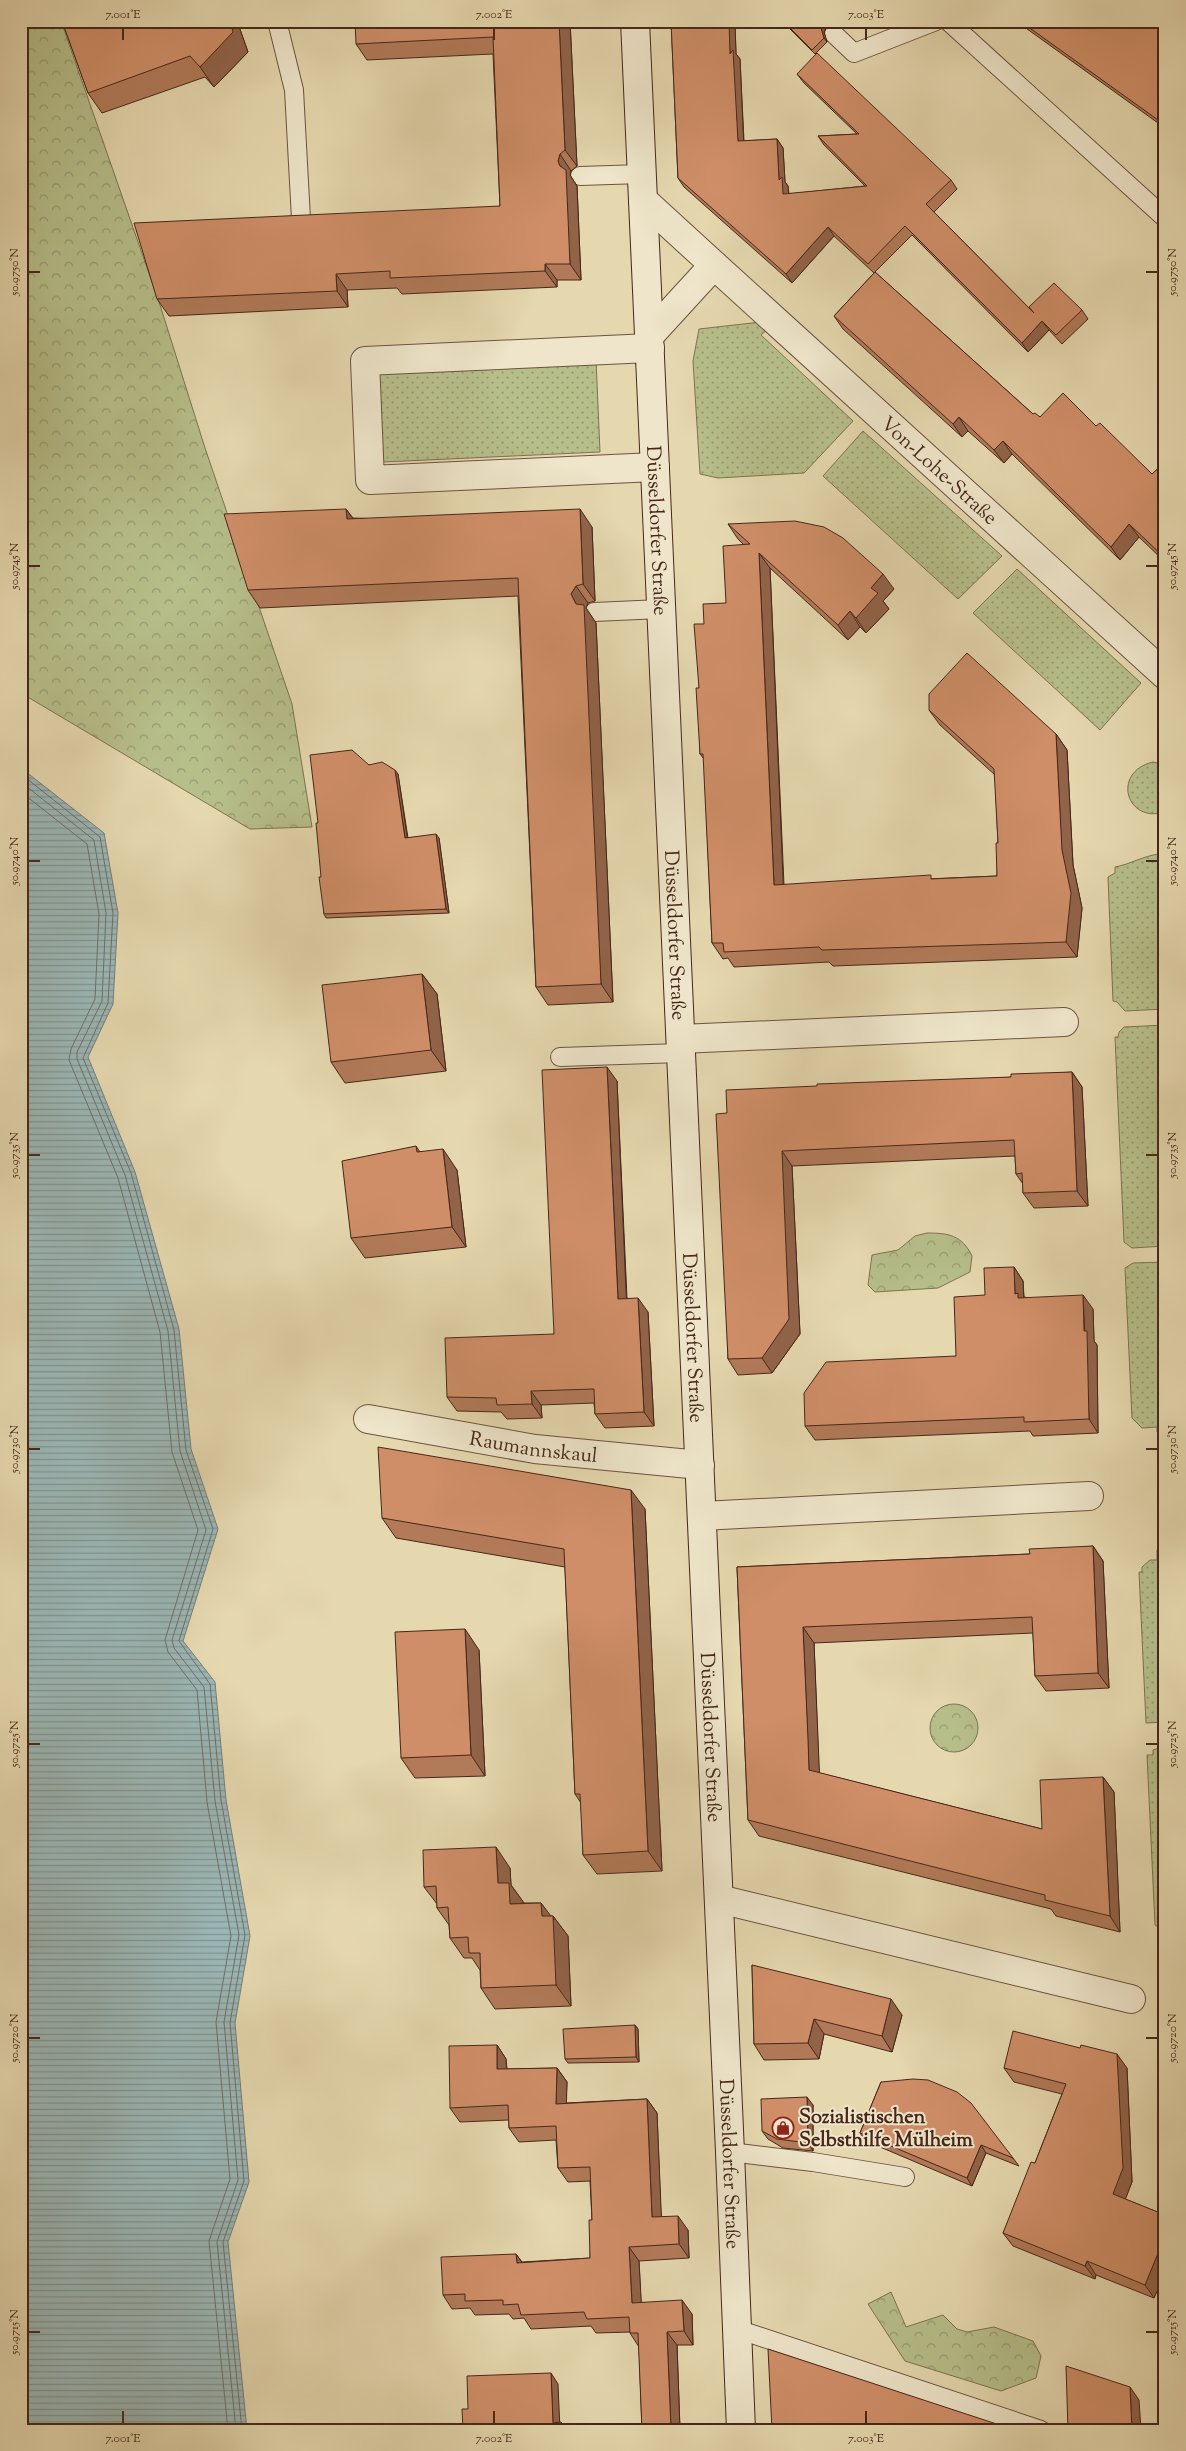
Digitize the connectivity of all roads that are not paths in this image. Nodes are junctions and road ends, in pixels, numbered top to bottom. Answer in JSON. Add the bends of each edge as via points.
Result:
{"nodes":[{"id":1,"x":277,"y":21,"type":"edge"},
{"id":2,"x":635,"y":21,"type":"edge"},
{"id":3,"x":936,"y":21,"type":"edge"},
{"id":4,"x":948,"y":21,"type":"edge"},
{"id":5,"x":834,"y":34,"type":"dead end"},
{"id":6,"x":580,"y":176,"type":"dead end"},
{"id":7,"x":643,"y":187,"type":"junction"},
{"id":8,"x":1165,"y":218,"type":"edge"},
{"id":9,"x":301,"y":219,"type":"edge"},
{"id":10,"x":714,"y":264,"type":"junction"},
{"id":11,"x":649,"y":342,"type":"junction"},
{"id":12,"x":655,"y":467,"type":"junction"},
{"id":13,"x":661,"y":609,"type":"junction"},
{"id":14,"x":594,"y":612,"type":"dead end"},
{"id":15,"x":1165,"y":675,"type":"edge"},
{"id":16,"x":1064,"y":1022,"type":"dead end"},
{"id":17,"x":681,"y":1046,"type":"junction"},
{"id":18,"x":560,"y":1057,"type":"dead end"},
{"id":19,"x":368,"y":1419,"type":"dead end"},
{"id":20,"x":700,"y":1465,"type":"junction"},
{"id":21,"x":1089,"y":1496,"type":"dead end"},
{"id":22,"x":702,"y":1516,"type":"junction"},
{"id":23,"x":718,"y":1899,"type":"junction"},
{"id":24,"x":1131,"y":1999,"type":"dead end"},
{"id":25,"x":730,"y":2152,"type":"junction"},
{"id":26,"x":905,"y":2177,"type":"dead end"},
{"id":27,"x":737,"y":2329,"type":"junction"},
{"id":28,"x":741,"y":2430,"type":"edge"},
{"id":29,"x":1041,"y":2430,"type":"edge"}],
"edges":[{"from":1,"to":9,"type":"lane","via":[[294,90]]},
{"from":2,"to":7,"type":"street","name":"Düsseldorfer Straße"},
{"from":3,"to":5,"type":"lane","via":[[854,53]]},
{"from":4,"to":8,"type":"lane"},
{"from":6,"to":7,"type":"lane"},
{"from":7,"to":10,"type":"street","name":"Von-Lohe-Straße"},
{"from":7,"to":11,"type":"street","name":"Düsseldorfer Straße"},
{"from":10,"to":11,"type":"street"},
{"from":10,"to":15,"type":"street","name":"Von-Lohe-Straße"},
{"from":11,"to":12,"type":"street","name":"Düsseldorfer Straße"},
{"from":11,"to":12,"type":"street","via":[[365,361],[370,480]]},
{"from":12,"to":13,"type":"street","name":"Düsseldorfer Straße"},
{"from":13,"to":14,"type":"lane"},
{"from":13,"to":17,"type":"street","name":"Düsseldorfer Straße"},
{"from":16,"to":17,"type":"street","name":"Düsseldorfer Straße"},
{"from":17,"to":18,"type":"lane"},
{"from":17,"to":20,"type":"street","name":"Düsseldorfer Straße"},
{"from":19,"to":20,"type":"street","name":"Raumannskaul","via":[[535,1450]]},
{"from":20,"to":22,"type":"street","name":"Düsseldorfer Straße"},
{"from":21,"to":22,"type":"street"},
{"from":22,"to":23,"type":"street","name":"Düsseldorfer Straße"},
{"from":23,"to":24,"type":"street"},
{"from":23,"to":25,"type":"street","name":"Düsseldorfer Straße"},
{"from":25,"to":26,"type":"lane"},
{"from":25,"to":27,"type":"street","name":"Düsseldorfer Straße"},
{"from":27,"to":28,"type":"street","name":"Düsseldorfer Straße"},
{"from":27,"to":29,"type":"lane"}]}
